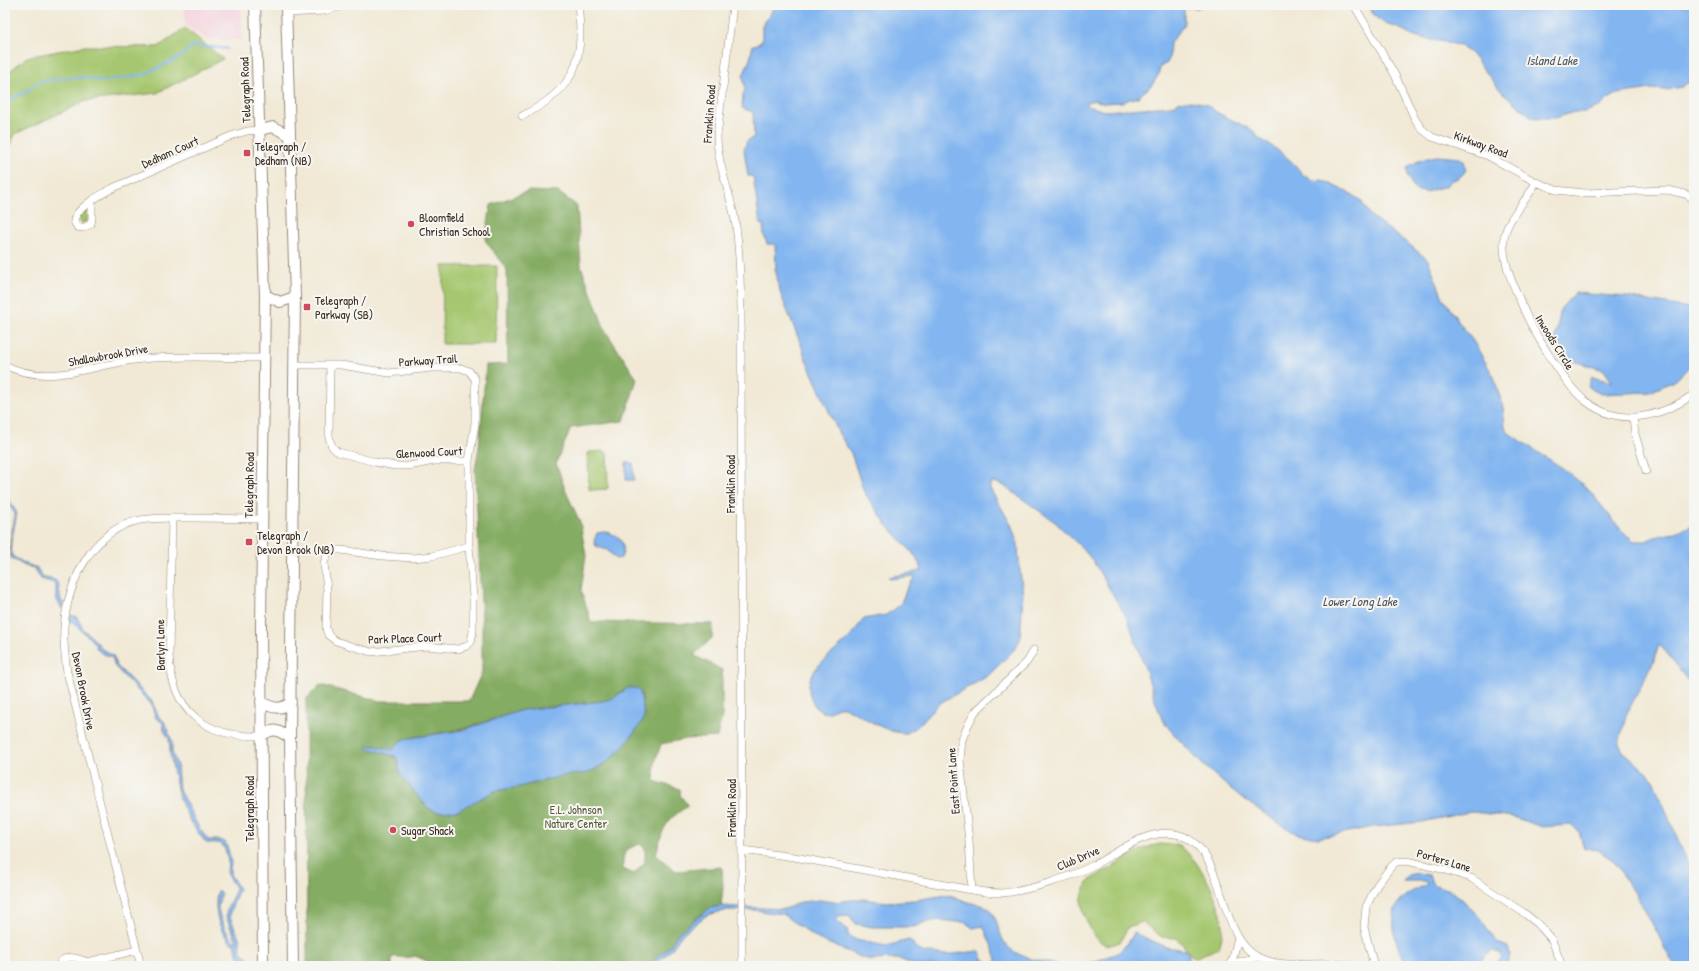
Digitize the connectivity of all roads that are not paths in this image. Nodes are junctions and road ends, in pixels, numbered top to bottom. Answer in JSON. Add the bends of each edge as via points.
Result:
{"nodes":[{"id":1,"x":255,"y":5,"type":"edge"},
{"id":2,"x":347,"y":5,"type":"edge"},
{"id":3,"x":578,"y":5,"type":"edge"},
{"id":4,"x":733,"y":5,"type":"edge"},
{"id":5,"x":1354,"y":5,"type":"edge"},
{"id":6,"x":286,"y":9,"type":"edge"},
{"id":7,"x":522,"y":116,"type":"dead end"},
{"id":8,"x":260,"y":130,"type":"junction"},
{"id":9,"x":289,"y":135,"type":"junction"},
{"id":10,"x":1536,"y":182,"type":"junction"},
{"id":11,"x":1694,"y":199,"type":"edge"},
{"id":12,"x":92,"y":202,"type":"dead end"},
{"id":13,"x":264,"y":295,"type":"junction"},
{"id":14,"x":295,"y":297,"type":"junction"},
{"id":15,"x":264,"y":358,"type":"junction"},
{"id":16,"x":5,"y":365,"type":"edge"},
{"id":17,"x":295,"y":365,"type":"junction"},
{"id":18,"x":330,"y":365,"type":"junction"},
{"id":19,"x":1694,"y":394,"type":"edge"},
{"id":20,"x":1633,"y":418,"type":"junction"},
{"id":21,"x":469,"y":461,"type":"junction"},
{"id":22,"x":1646,"y":471,"type":"dead end"},
{"id":23,"x":172,"y":518,"type":"junction"},
{"id":24,"x":262,"y":519,"type":"junction"},
{"id":25,"x":469,"y":546,"type":"junction"},
{"id":26,"x":1034,"y":650,"type":"dead end"},
{"id":27,"x":261,"y":702,"type":"junction"},
{"id":28,"x":291,"y":702,"type":"junction"},
{"id":29,"x":261,"y":736,"type":"junction"},
{"id":30,"x":290,"y":738,"type":"junction"},
{"id":31,"x":742,"y":850,"type":"junction"},
{"id":32,"x":972,"y":890,"type":"junction"},
{"id":33,"x":1238,"y":937,"type":"junction"},
{"id":34,"x":137,"y":950,"type":"junction"},
{"id":35,"x":1258,"y":957,"type":"junction"},
{"id":36,"x":86,"y":964,"type":"edge"},
{"id":37,"x":59,"y":966,"type":"edge"},
{"id":38,"x":141,"y":966,"type":"edge"},
{"id":39,"x":263,"y":966,"type":"edge"},
{"id":40,"x":292,"y":966,"type":"edge"},
{"id":41,"x":742,"y":966,"type":"edge"},
{"id":42,"x":1230,"y":966,"type":"edge"},
{"id":43,"x":1351,"y":966,"type":"edge"},
{"id":44,"x":1374,"y":966,"type":"edge"},
{"id":45,"x":1562,"y":966,"type":"edge"}],
"edges":[{"from":1,"to":8,"type":"highway","name":"Telegraph Road"},
{"from":2,"to":6,"type":"street","via":[[315,12]]},
{"from":3,"to":7,"type":"street","via":[[579,49],[572,73],[560,91],[549,101]]},
{"from":4,"to":31,"type":"street","name":"Franklin Road","via":[[717,139],[735,222],[741,308]]},
{"from":5,"to":10,"type":"street","name":"Kirkway Road","via":[[1395,75],[1422,129],[1437,140],[1498,160]]},
{"from":6,"to":9,"type":"highway"},
{"from":8,"to":9,"type":"highway","via":[[279,128]]},
{"from":8,"to":12,"type":"street","name":"Dedham Court","via":[[231,136],[113,188]]},
{"from":8,"to":13,"type":"highway","name":"Telegraph Road"},
{"from":9,"to":14,"type":"highway"},
{"from":10,"to":11,"type":"street","name":"Kirkway Road","via":[[1556,190],[1575,192],[1668,190]]},
{"from":10,"to":20,"type":"street","name":"Inwoods Circle","via":[[1528,198],[1510,221],[1505,234],[1505,261],[1514,286],[1536,334],[1576,392],[1589,404],[1601,410]]},
{"from":13,"to":14,"type":"highway","via":[[280,302]]},
{"from":13,"to":15,"type":"highway","name":"Telegraph Road"},
{"from":14,"to":17,"type":"highway"},
{"from":15,"to":16,"type":"street","name":"Shallowbrook Drive","via":[[142,359],[45,376]]},
{"from":15,"to":24,"type":"highway","name":"Telegraph Road"},
{"from":17,"to":18,"type":"street","name":"Parkway Trail"},
{"from":17,"to":28,"type":"highway"},
{"from":18,"to":21,"type":"street","name":"Glenwood Court","via":[[329,435],[333,449],[395,466],[434,461]]},
{"from":18,"to":21,"type":"street","name":"Parkway Trail","via":[[389,373],[431,368],[461,368],[469,371],[475,379],[475,423]]},
{"from":19,"to":20,"type":"street","name":"Inwoods Circle","via":[[1661,411]]},
{"from":20,"to":22,"type":"street"},
{"from":21,"to":25,"type":"street","name":"Park Place Court"},
{"from":23,"to":24,"type":"street","name":"Devon Brook Drive"},
{"from":23,"to":29,"type":"street","name":"Barlyn Lane","via":[[169,653],[174,686],[184,704],[205,725],[227,734]]},
{"from":23,"to":34,"type":"street","name":"Devon Brook Drive","via":[[149,518],[127,524],[107,535],[96,546],[78,575],[64,627],[69,683]]},
{"from":24,"to":27,"type":"highway","name":"Telegraph Road"},
{"from":25,"to":25,"type":"street","name":"Park Place Court","via":[[432,556],[413,558],[341,550],[328,553],[324,563],[328,635],[336,641],[371,652],[427,646],[458,649],[467,646],[471,642],[473,631]]},
{"from":26,"to":32,"type":"street","name":"East Point Lane","via":[[1027,662],[975,712],[962,740],[960,760]]},
{"from":27,"to":28,"type":"highway","via":[[275,708]]},
{"from":27,"to":29,"type":"highway","name":"Telegraph Road"},
{"from":28,"to":30,"type":"highway"},
{"from":29,"to":30,"type":"highway","via":[[277,730]]},
{"from":29,"to":39,"type":"highway","name":"Telegraph Road"},
{"from":30,"to":40,"type":"highway"},
{"from":31,"to":32,"type":"street","name":"Club Drive","via":[[794,857]]},
{"from":31,"to":41,"type":"street","name":"Franklin Road"},
{"from":32,"to":33,"type":"street","name":"Club Drive","via":[[1000,893],[1041,884],[1081,871],[1146,838],[1174,834],[1193,843],[1208,861]]},
{"from":33,"to":35,"type":"street","name":"Club Drive","via":[[1247,949]]},
{"from":33,"to":42,"type":"street"},
{"from":34,"to":36,"type":"street"},
{"from":34,"to":38,"type":"street","name":"Devon Brook Drive"},
{"from":35,"to":42,"type":"street"},
{"from":35,"to":43,"type":"street","name":"Club Drive","via":[[1282,963]]},
{"from":36,"to":37,"type":"street","via":[[78,958],[68,958],[61,961]]},
{"from":44,"to":45,"type":"street","name":"Porters Lane","via":[[1364,928],[1366,907],[1377,885],[1390,868],[1396,862],[1407,860],[1471,878],[1524,913],[1552,940]]}]}
